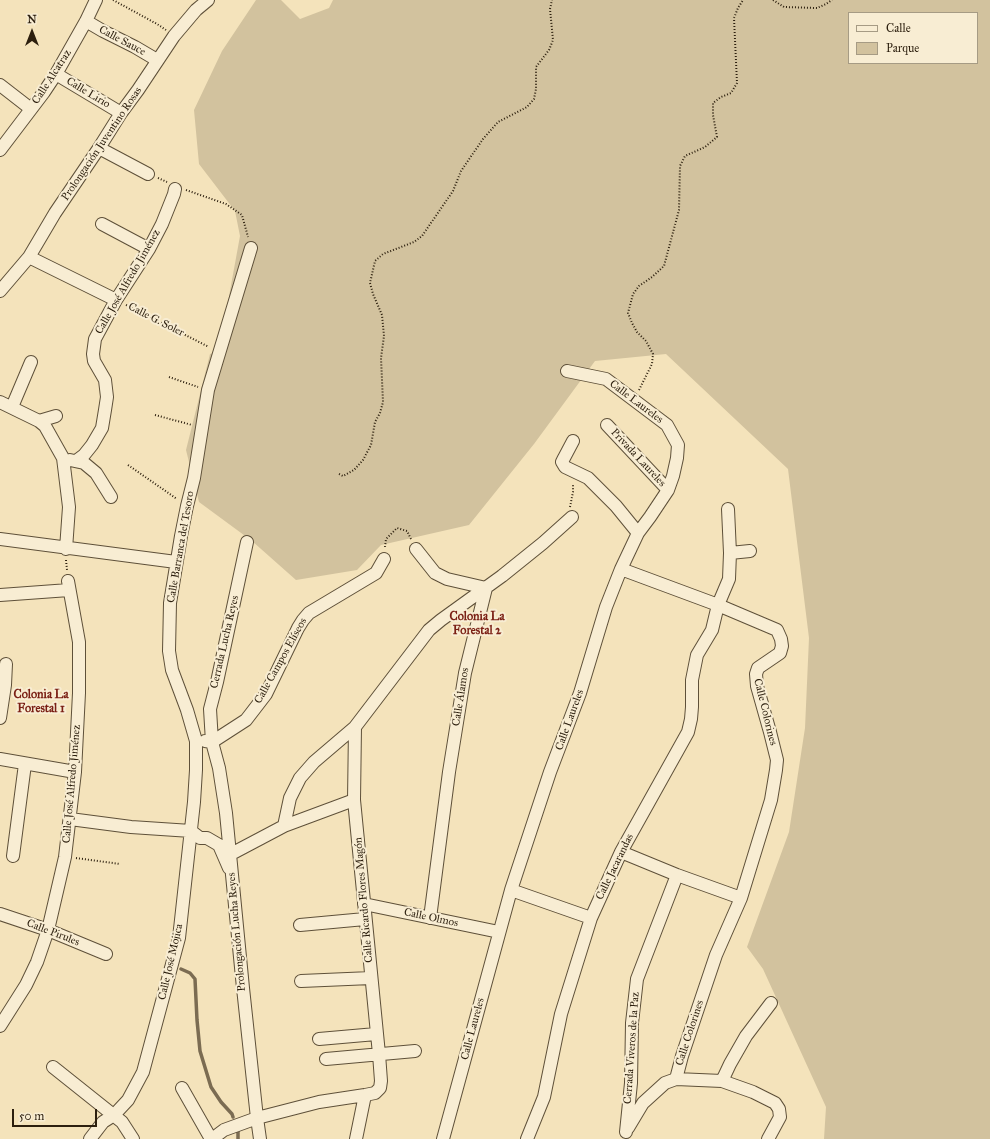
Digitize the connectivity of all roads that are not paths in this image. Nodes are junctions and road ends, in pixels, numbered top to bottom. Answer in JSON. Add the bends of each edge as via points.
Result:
{"nodes":[{"id":1,"x":96,"y":0,"type":"edge"},
{"id":2,"x":208,"y":0,"type":"edge"},
{"id":3,"x":86,"y":21,"type":"junction"},
{"id":4,"x":158,"y":60,"type":"junction"},
{"id":5,"x":56,"y":74,"type":"junction"},
{"id":6,"x":0,"y":85,"type":"edge"},
{"id":7,"x":31,"y":109,"type":"junction"},
{"id":8,"x":120,"y":112,"type":"junction"},
{"id":9,"x":99,"y":148,"type":"junction"},
{"id":10,"x":0,"y":150,"type":"edge"},
{"id":11,"x":148,"y":174,"type":"road end"},
{"id":12,"x":175,"y":189,"type":"road end"},
{"id":13,"x":102,"y":224,"type":"dead end"},
{"id":14,"x":251,"y":248,"type":"road end"},
{"id":15,"x":149,"y":249,"type":"junction"},
{"id":16,"x":28,"y":257,"type":"junction"},
{"id":17,"x":0,"y":291,"type":"edge"},
{"id":18,"x":116,"y":300,"type":"junction"},
{"id":19,"x":31,"y":362,"type":"dead end"},
{"id":20,"x":567,"y":371,"type":"dead end"},
{"id":21,"x":4,"y":405,"type":"edge"},
{"id":22,"x":56,"y":416,"type":"dead end"},
{"id":23,"x":39,"y":421,"type":"junction"},
{"id":24,"x":607,"y":425,"type":"dead end"},
{"id":25,"x":573,"y":441,"type":"dead end"},
{"id":26,"x":63,"y":458,"type":"junction"},
{"id":27,"x":76,"y":461,"type":"junction"},
{"id":28,"x":668,"y":490,"type":"junction"},
{"id":29,"x":111,"y":497,"type":"dead end"},
{"id":30,"x":728,"y":509,"type":"dead end"},
{"id":31,"x":571,"y":511,"type":"road end"},
{"id":32,"x":638,"y":533,"type":"junction"},
{"id":33,"x":0,"y":539,"type":"edge"},
{"id":34,"x":247,"y":542,"type":"dead end"},
{"id":35,"x":416,"y":548,"type":"road end"},
{"id":36,"x":66,"y":549,"type":"junction"},
{"id":37,"x":750,"y":551,"type":"dead end"},
{"id":38,"x":730,"y":553,"type":"junction"},
{"id":39,"x":384,"y":559,"type":"road end"},
{"id":40,"x":176,"y":562,"type":"junction"},
{"id":41,"x":621,"y":569,"type":"junction"},
{"id":42,"x":486,"y":588,"type":"junction"},
{"id":43,"x":0,"y":594,"type":"edge"},
{"id":44,"x":718,"y":605,"type":"junction"},
{"id":45,"x":6,"y":664,"type":"dead end"},
{"id":46,"x":0,"y":718,"type":"edge"},
{"id":47,"x":355,"y":727,"type":"junction"},
{"id":48,"x":196,"y":741,"type":"junction"},
{"id":49,"x":212,"y":742,"type":"junction"},
{"id":50,"x":0,"y":760,"type":"edge"},
{"id":51,"x":25,"y":764,"type":"junction"},
{"id":52,"x":75,"y":772,"type":"junction"},
{"id":53,"x":354,"y":800,"type":"junction"},
{"id":54,"x":70,"y":819,"type":"junction"},
{"id":55,"x":284,"y":826,"type":"junction"},
{"id":56,"x":191,"y":831,"type":"junction"},
{"id":57,"x":621,"y":852,"type":"junction"},
{"id":58,"x":230,"y":854,"type":"junction"},
{"id":59,"x":13,"y":856,"type":"dead end"},
{"id":60,"x":232,"y":873,"type":"junction"},
{"id":61,"x":676,"y":875,"type":"junction"},
{"id":62,"x":511,"y":890,"type":"junction"},
{"id":63,"x":741,"y":898,"type":"junction"},
{"id":64,"x":364,"y":904,"type":"junction"},
{"id":65,"x":0,"y":914,"type":"edge"},
{"id":66,"x":430,"y":918,"type":"junction"},
{"id":67,"x":591,"y":918,"type":"junction"},
{"id":68,"x":365,"y":919,"type":"junction"},
{"id":69,"x":300,"y":925,"type":"dead end"},
{"id":70,"x":48,"y":930,"type":"junction"},
{"id":71,"x":499,"y":932,"type":"junction"},
{"id":72,"x":106,"y":954,"type":"dead end"},
{"id":73,"x":371,"y":978,"type":"junction"},
{"id":74,"x":301,"y":981,"type":"dead end"},
{"id":75,"x":771,"y":1003,"type":"dead end"},
{"id":76,"x":1,"y":1021,"type":"edge"},
{"id":77,"x":376,"y":1034,"type":"junction"},
{"id":78,"x":320,"y":1039,"type":"dead end"},
{"id":79,"x":415,"y":1051,"type":"dead end"},
{"id":80,"x":379,"y":1054,"type":"junction"},
{"id":81,"x":326,"y":1059,"type":"dead end"},
{"id":82,"x":53,"y":1067,"type":"dead end"},
{"id":83,"x":676,"y":1079,"type":"junction"},
{"id":84,"x":722,"y":1081,"type":"junction"},
{"id":85,"x":182,"y":1088,"type":"dead end"},
{"id":86,"x":365,"y":1095,"type":"junction"},
{"id":87,"x":114,"y":1115,"type":"junction"},
{"id":88,"x":257,"y":1118,"type":"junction"},
{"id":89,"x":627,"y":1136,"type":"edge"},
{"id":90,"x":90,"y":1139,"type":"edge"},
{"id":91,"x":133,"y":1139,"type":"edge"},
{"id":92,"x":211,"y":1139,"type":"edge"},
{"id":93,"x":260,"y":1139,"type":"edge"},
{"id":94,"x":356,"y":1139,"type":"edge"},
{"id":95,"x":443,"y":1139,"type":"edge"},
{"id":96,"x":527,"y":1139,"type":"edge"},
{"id":97,"x":768,"y":1139,"type":"edge"}],
"edges":[{"from":1,"to":3,"type":"street","name":"Calle Alcatraz"},
{"from":2,"to":4,"type":"street","name":"Prolongación Juventino Rosas","via":[[174,36]]},
{"from":3,"to":4,"type":"street","name":"Calle Sauce"},
{"from":3,"to":5,"type":"street","name":"Calle Alcatraz"},
{"from":4,"to":8,"type":"street","name":"Prolongación Juventino Rosas"},
{"from":5,"to":7,"type":"street","name":"Calle Alcatraz"},
{"from":5,"to":8,"type":"street","name":"Calle Lirio"},
{"from":6,"to":7,"type":"street"},
{"from":7,"to":10,"type":"street","name":"Calle Alcatraz"},
{"from":8,"to":9,"type":"street","name":"Prolongación Juventino Rosas"},
{"from":9,"to":11,"type":"street"},
{"from":9,"to":16,"type":"street","name":"Prolongación Juventino Rosas"},
{"from":12,"to":15,"type":"street","name":"Calle José Alfredo Jiménez"},
{"from":13,"to":15,"type":"street"},
{"from":14,"to":40,"type":"street","name":"Calle Barranca del Tesoro","via":[[208,390],[194,478]]},
{"from":15,"to":18,"type":"street","name":"Calle José Alfredo Jiménez"},
{"from":16,"to":17,"type":"street","name":"Prolongación Juventino Rosas"},
{"from":16,"to":18,"type":"street","name":"Calle G. Soler"},
{"from":18,"to":27,"type":"street","name":"Calle José Alfredo Jiménez","via":[[95,339],[93,354],[94,361],[105,380],[107,397],[102,428],[92,445]]},
{"from":19,"to":21,"type":"street"},
{"from":20,"to":28,"type":"street","name":"Calle Laureles","via":[[606,379],[666,425],[678,446]]},
{"from":21,"to":23,"type":"street"},
{"from":22,"to":23,"type":"street"},
{"from":23,"to":26,"type":"street","via":[[45,426]]},
{"from":24,"to":28,"type":"street","name":"Privada Laureles"},
{"from":25,"to":32,"type":"street","via":[[562,462],[565,467],[588,478]]},
{"from":26,"to":27,"type":"street"},
{"from":26,"to":36,"type":"street","via":[[69,507]]},
{"from":27,"to":29,"type":"street","via":[[84,463],[96,473]]},
{"from":28,"to":32,"type":"street","name":"Calle Laureles"},
{"from":30,"to":38,"type":"street","name":"Calle Jacarandas"},
{"from":31,"to":42,"type":"street","via":[[543,542]]},
{"from":32,"to":41,"type":"street","name":"Calle Laureles"},
{"from":33,"to":36,"type":"street"},
{"from":34,"to":49,"type":"street","name":"Cerrada Lucha Reyes","via":[[210,708]]},
{"from":35,"to":42,"type":"street","via":[[435,573],[447,579]]},
{"from":36,"to":40,"type":"street"},
{"from":37,"to":38,"type":"street"},
{"from":38,"to":44,"type":"street","name":"Calle Jacarandas","via":[[729,578]]},
{"from":39,"to":49,"type":"street","name":"Calle Campos Elíseos","via":[[376,573],[309,613],[302,620],[266,694],[246,720]]},
{"from":40,"to":48,"type":"street","name":"Calle Barranca del Tesoro","via":[[170,603],[169,651],[172,670]]},
{"from":41,"to":44,"type":"street","name":"Calle Colorines"},
{"from":41,"to":62,"type":"street","name":"Calle Laureles"},
{"from":42,"to":47,"type":"street","via":[[430,630]]},
{"from":42,"to":66,"type":"street","name":"Calle Álamos","via":[[464,673]]},
{"from":43,"to":52,"type":"street","name":"Calle José Alfredo Jiménez","via":[[69,585],[79,642]]},
{"from":44,"to":57,"type":"street","name":"Calle Jacarandas","via":[[712,630],[697,655],[694,666],[688,732]]},
{"from":44,"to":63,"type":"street","name":"Calle Colorines","via":[[777,630],[782,646],[780,653],[758,668],[756,674],[776,760],[776,770],[771,800]]},
{"from":45,"to":46,"type":"street"},
{"from":47,"to":53,"type":"street","name":"Calle Ricardo Flores Magón"},
{"from":47,"to":55,"type":"street","via":[[314,762],[300,778],[290,798]]},
{"from":48,"to":49,"type":"street"},
{"from":48,"to":56,"type":"street","name":"Calle José Mojica"},
{"from":49,"to":58,"type":"street","name":"Prolongación Lucha Reyes","via":[[219,768]]},
{"from":50,"to":51,"type":"street"},
{"from":51,"to":52,"type":"street"},
{"from":51,"to":59,"type":"street"},
{"from":52,"to":54,"type":"street","name":"Calle José Alfredo Jiménez"},
{"from":53,"to":55,"type":"street"},
{"from":53,"to":64,"type":"street","name":"Calle Ricardo Flores Magón"},
{"from":54,"to":56,"type":"street"},
{"from":54,"to":70,"type":"street","name":"Calle José Alfredo Jiménez","via":[[65,857]]},
{"from":55,"to":58,"type":"street"},
{"from":56,"to":60,"type":"street","via":[[200,838],[207,838],[219,845]]},
{"from":56,"to":87,"type":"street","name":"Calle José Mojica","via":[[179,938],[168,983],[143,1072],[128,1100]]},
{"from":57,"to":61,"type":"street"},
{"from":57,"to":67,"type":"street","name":"Calle Jacarandas"},
{"from":58,"to":60,"type":"street","name":"Prolongación Lucha Reyes"},
{"from":60,"to":88,"type":"street","name":"Prolongación Lucha Reyes"},
{"from":61,"to":63,"type":"street"},
{"from":61,"to":89,"type":"street","name":"Cerrada Viveros de la Paz","via":[[637,979],[632,1023]]},
{"from":62,"to":67,"type":"street"},
{"from":62,"to":71,"type":"street","name":"Calle Laureles"},
{"from":63,"to":83,"type":"street","name":"Calle Colorines","via":[[716,955]]},
{"from":64,"to":66,"type":"street","name":"Calle Olmos"},
{"from":64,"to":68,"type":"street","name":"Calle Ricardo Flores Magón"},
{"from":65,"to":70,"type":"street","name":"Calle Pirules"},
{"from":66,"to":71,"type":"street","name":"Calle Olmos"},
{"from":67,"to":96,"type":"street","name":"Calle Jacarandas","via":[[561,1014],[544,1097]]},
{"from":68,"to":69,"type":"street"},
{"from":68,"to":73,"type":"street","name":"Calle Ricardo Flores Magón"},
{"from":70,"to":72,"type":"street","name":"Calle Pirules"},
{"from":70,"to":76,"type":"street","name":"Calle José Alfredo Jiménez","via":[[26,985]]},
{"from":71,"to":95,"type":"street","name":"Calle Laureles"},
{"from":73,"to":74,"type":"street"},
{"from":73,"to":77,"type":"street","name":"Calle Ricardo Flores Magón"},
{"from":75,"to":84,"type":"street","via":[[746,1036]]},
{"from":77,"to":78,"type":"street"},
{"from":77,"to":80,"type":"street","name":"Calle Ricardo Flores Magón"},
{"from":79,"to":80,"type":"street"},
{"from":80,"to":81,"type":"street"},
{"from":80,"to":86,"type":"street","name":"Calle Ricardo Flores Magón","via":[[380,1088]]},
{"from":82,"to":87,"type":"street"},
{"from":83,"to":84,"type":"street"},
{"from":83,"to":89,"type":"street","via":[[655,1091],[643,1103]]},
{"from":84,"to":97,"type":"street","via":[[754,1092],[775,1104],[780,1117]]},
{"from":85,"to":92,"type":"street"},
{"from":86,"to":88,"type":"street","name":"Calle Ricardo Flores Magón","via":[[319,1102]]},
{"from":86,"to":94,"type":"street"},
{"from":87,"to":90,"type":"street","name":"Calle José Mojica","via":[[103,1122]]},
{"from":87,"to":91,"type":"street"},
{"from":88,"to":92,"type":"street","name":"Calle Ricardo Flores Magón","via":[[224,1130]]},
{"from":88,"to":93,"type":"street","name":"Prolongación Lucha Reyes"}]}
